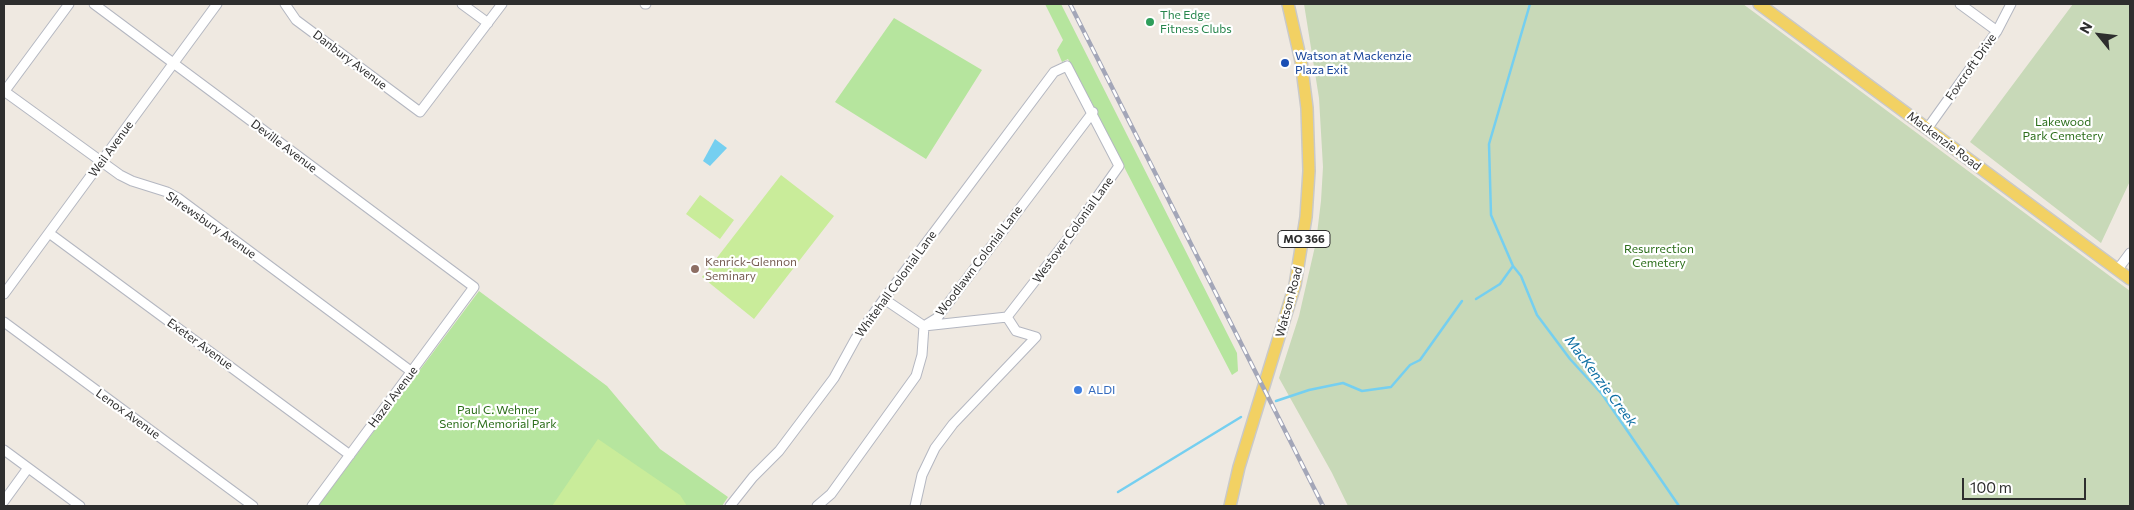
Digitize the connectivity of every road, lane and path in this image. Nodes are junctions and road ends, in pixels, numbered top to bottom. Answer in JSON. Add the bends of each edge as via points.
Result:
{"nodes":[{"id":1,"x":69,"y":4,"type":"edge"},
{"id":2,"x":94,"y":4,"type":"edge"},
{"id":3,"x":217,"y":4,"type":"edge"},
{"id":4,"x":285,"y":4,"type":"edge"},
{"id":5,"x":462,"y":4,"type":"edge"},
{"id":6,"x":502,"y":4,"type":"edge"},
{"id":7,"x":1288,"y":4,"type":"edge"},
{"id":8,"x":1759,"y":4,"type":"edge"},
{"id":9,"x":1960,"y":4,"type":"edge"},
{"id":10,"x":2011,"y":4,"type":"edge"},
{"id":11,"x":488,"y":23,"type":"junction"},
{"id":12,"x":1997,"y":31,"type":"junction"},
{"id":13,"x":173,"y":64,"type":"junction"},
{"id":14,"x":4,"y":91,"type":"edge"},
{"id":15,"x":1093,"y":112,"type":"junction"},
{"id":16,"x":1927,"y":129,"type":"junction"},
{"id":17,"x":101,"y":163,"type":"junction"},
{"id":18,"x":49,"y":233,"type":"junction"},
{"id":19,"x":2130,"y":253,"type":"edge"},
{"id":20,"x":2118,"y":269,"type":"junction"},
{"id":21,"x":2130,"y":279,"type":"edge"},
{"id":22,"x":474,"y":287,"type":"joint"},
{"id":23,"x":4,"y":294,"type":"edge"},
{"id":24,"x":884,"y":299,"type":"junction"},
{"id":25,"x":1007,"y":317,"type":"junction"},
{"id":26,"x":4,"y":322,"type":"edge"},
{"id":27,"x":924,"y":326,"type":"junction"},
{"id":28,"x":412,"y":372,"type":"junction"},
{"id":29,"x":4,"y":450,"type":"edge"},
{"id":30,"x":350,"y":455,"type":"junction"},
{"id":31,"x":28,"y":468,"type":"junction"},
{"id":32,"x":4,"y":501,"type":"edge"},
{"id":33,"x":80,"y":506,"type":"edge"},
{"id":34,"x":253,"y":506,"type":"edge"},
{"id":35,"x":312,"y":506,"type":"edge"},
{"id":36,"x":730,"y":506,"type":"edge"},
{"id":37,"x":818,"y":506,"type":"edge"},
{"id":38,"x":915,"y":506,"type":"edge"},
{"id":39,"x":1230,"y":506,"type":"edge"}],
"edges":[{"from":1,"to":14,"type":"street"},
{"from":2,"to":13,"type":"street","name":"Deville Avenue"},
{"from":3,"to":13,"type":"street","name":"Weil Avenue"},
{"from":4,"to":11,"type":"street","name":"Danbury Avenue","via":[[296,20],[420,112]]},
{"from":5,"to":11,"type":"street"},
{"from":6,"to":11,"type":"street"},
{"from":7,"to":39,"type":"main road","name":"Watson Road","number":"MO 366","via":[[1301,61],[1307,108],[1306,224],[1295,285]]},
{"from":8,"to":16,"type":"main road","name":"Mackenzie Road"},
{"from":9,"to":12,"type":"street"},
{"from":10,"to":12,"type":"street","name":"Foxcroft Drive"},
{"from":12,"to":16,"type":"street","name":"Foxcroft Drive"},
{"from":13,"to":17,"type":"street","name":"Weil Avenue"},
{"from":13,"to":22,"type":"street","name":"Deville Avenue"},
{"from":14,"to":17,"type":"street","name":"Shrewsbury Avenue"},
{"from":15,"to":24,"type":"street","name":"Whitehall Colonial Lane","via":[[1068,66],[1054,72]]},
{"from":15,"to":25,"type":"street","name":"Westover Colonial Lane","via":[[1119,166]]},
{"from":15,"to":27,"type":"street","name":"Woodlawn Colonial Lane","via":[[937,318]]},
{"from":16,"to":20,"type":"main road","name":"Mackenzie Road"},
{"from":17,"to":18,"type":"street","name":"Weil Avenue"},
{"from":17,"to":28,"type":"street","name":"Shrewsbury Avenue","via":[[132,181],[178,198]]},
{"from":18,"to":23,"type":"street","name":"Weil Avenue"},
{"from":18,"to":30,"type":"street","name":"Exeter Avenue"},
{"from":19,"to":20,"type":"street"},
{"from":20,"to":21,"type":"main road","name":"Mackenzie Road"},
{"from":22,"to":28,"type":"street","name":"Hazel Avenue"},
{"from":24,"to":27,"type":"street"},
{"from":24,"to":36,"type":"street","name":"Whitehall Colonial Lane","via":[[856,338],[834,378],[779,451]]},
{"from":25,"to":27,"type":"street"},
{"from":25,"to":38,"type":"street","via":[[1016,331],[1036,337],[953,424],[935,448],[922,475]]},
{"from":26,"to":34,"type":"street","name":"Lenox Avenue"},
{"from":27,"to":37,"type":"street","name":"Woodlawn Colonial Lane","via":[[922,355],[916,376],[831,494]]},
{"from":28,"to":30,"type":"street","name":"Hazel Avenue"},
{"from":29,"to":31,"type":"street"},
{"from":30,"to":35,"type":"street","name":"Hazel Avenue"},
{"from":31,"to":32,"type":"street"},
{"from":31,"to":33,"type":"street"}]}
